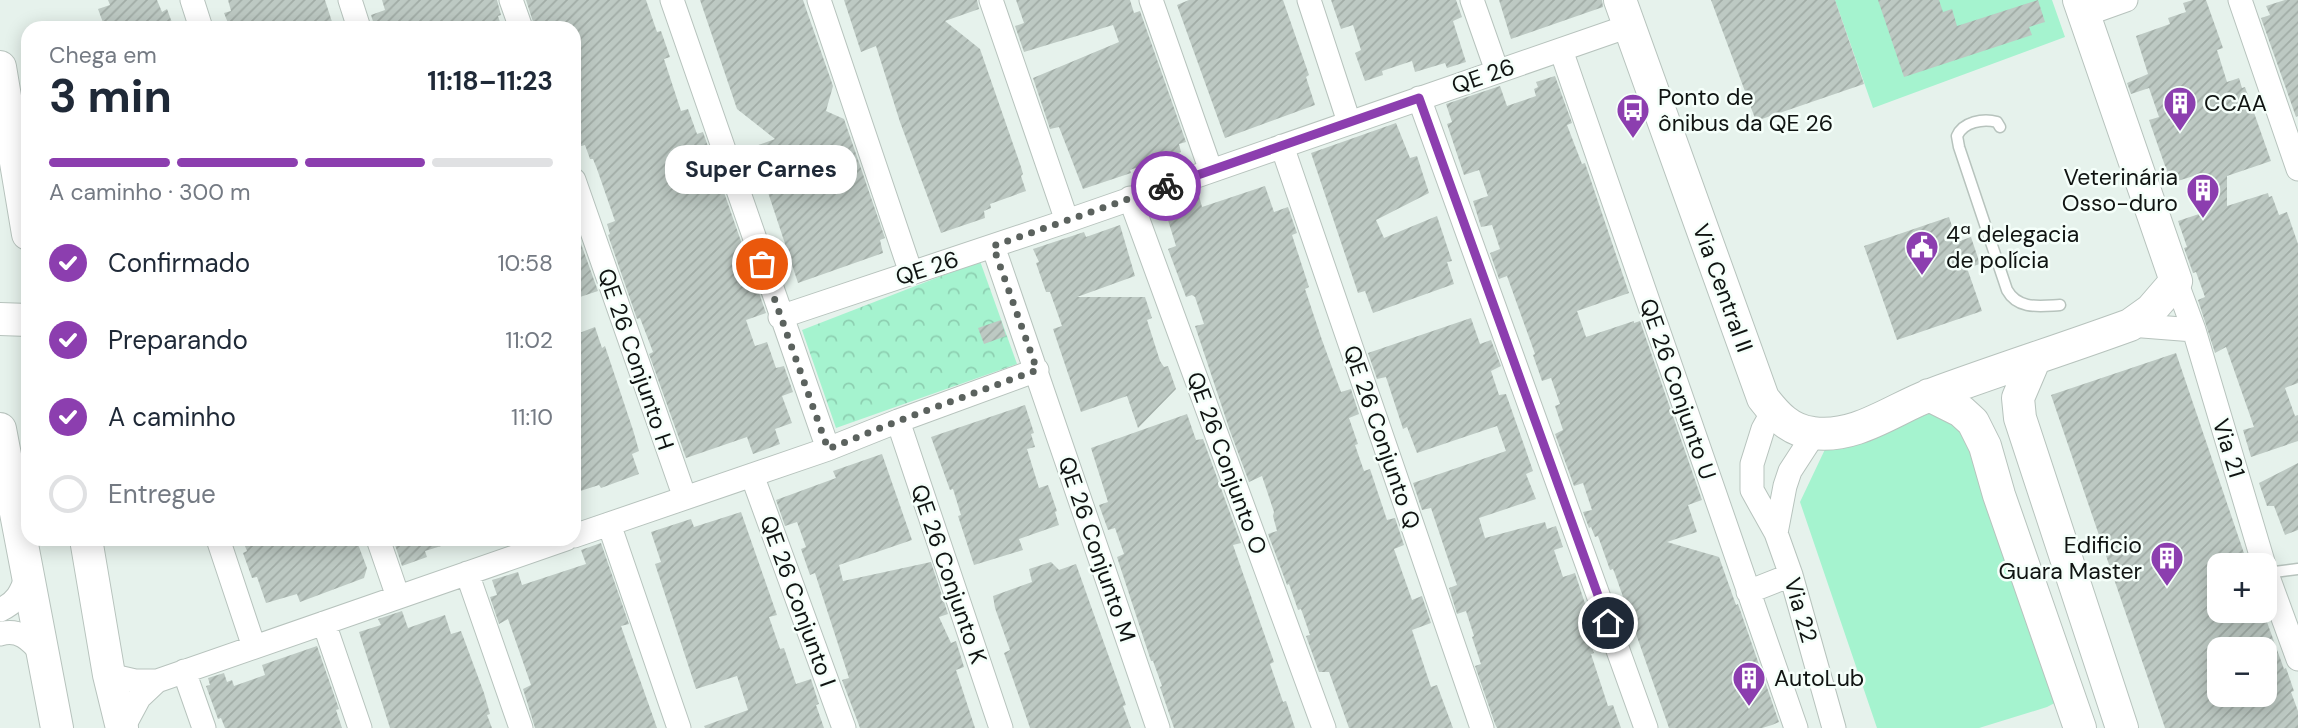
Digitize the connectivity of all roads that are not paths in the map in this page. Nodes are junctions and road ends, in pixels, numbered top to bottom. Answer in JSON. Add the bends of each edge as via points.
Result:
{"nodes":[{"id":1,"x":192,"y":0,"type":"edge"},
{"id":2,"x":349,"y":0,"type":"edge"},
{"id":3,"x":511,"y":0,"type":"edge"},
{"id":4,"x":672,"y":0,"type":"edge"},
{"id":5,"x":819,"y":0,"type":"edge"},
{"id":6,"x":991,"y":0,"type":"edge"},
{"id":7,"x":1151,"y":0,"type":"edge"},
{"id":8,"x":1309,"y":0,"type":"edge"},
{"id":9,"x":1472,"y":0,"type":"edge"},
{"id":10,"x":2126,"y":0,"type":"edge"},
{"id":11,"x":2240,"y":0,"type":"edge"},
{"id":12,"x":2082,"y":8,"type":"edge"},
{"id":13,"x":1625,"y":13,"type":"edge"},
{"id":14,"x":199,"y":21,"type":"edge"},
{"id":15,"x":356,"y":21,"type":"edge"},
{"id":16,"x":518,"y":21,"type":"edge"},
{"id":17,"x":1561,"y":50,"type":"junction"},
{"id":18,"x":0,"y":67,"type":"edge"},
{"id":19,"x":1497,"y":71,"type":"junction"},
{"id":20,"x":1419,"y":98,"type":"junction"},
{"id":21,"x":1349,"y":122,"type":"junction"},
{"id":22,"x":2000,"y":127,"type":"dead end"},
{"id":23,"x":1282,"y":146,"type":"junction"},
{"id":24,"x":2298,"y":169,"type":"edge"},
{"id":25,"x":1211,"y":171,"type":"junction"},
{"id":26,"x":21,"y":192,"type":"edge"},
{"id":27,"x":1130,"y":198,"type":"junction"},
{"id":28,"x":581,"y":200,"type":"edge"},
{"id":29,"x":1067,"y":221,"type":"junction"},
{"id":30,"x":993,"y":246,"type":"junction"},
{"id":31,"x":911,"y":273,"type":"junction"},
{"id":32,"x":2176,"y":281,"type":"junction"},
{"id":33,"x":2060,"y":305,"type":"dead end"},
{"id":34,"x":780,"y":317,"type":"junction"},
{"id":35,"x":0,"y":319,"type":"edge"},
{"id":36,"x":21,"y":320,"type":"edge"},
{"id":37,"x":2130,"y":325,"type":"junction"},
{"id":38,"x":2194,"y":330,"type":"junction"},
{"id":39,"x":2035,"y":358,"type":"junction"},
{"id":40,"x":1037,"y":370,"type":"junction"},
{"id":41,"x":1930,"y":395,"type":"junction"},
{"id":42,"x":1773,"y":411,"type":"junction"},
{"id":43,"x":898,"y":421,"type":"junction"},
{"id":44,"x":0,"y":429,"type":"edge"},
{"id":45,"x":1814,"y":434,"type":"junction"},
{"id":46,"x":828,"y":449,"type":"junction"},
{"id":47,"x":752,"y":475,"type":"junction"},
{"id":48,"x":685,"y":498,"type":"junction"},
{"id":49,"x":609,"y":524,"type":"junction"},
{"id":50,"x":1776,"y":533,"type":"junction"},
{"id":51,"x":581,"y":534,"type":"edge"},
{"id":52,"x":21,"y":543,"type":"edge"},
{"id":53,"x":21,"y":546,"type":"edge"},
{"id":54,"x":87,"y":546,"type":"edge"},
{"id":55,"x":220,"y":546,"type":"edge"},
{"id":56,"x":380,"y":546,"type":"edge"},
{"id":57,"x":534,"y":546,"type":"edge"},
{"id":58,"x":2261,"y":553,"type":"edge"},
{"id":59,"x":2277,"y":568,"type":"edge"},
{"id":60,"x":2298,"y":569,"type":"edge"},
{"id":61,"x":467,"y":573,"type":"junction"},
{"id":62,"x":1791,"y":575,"type":"junction"},
{"id":63,"x":27,"y":576,"type":"junction"},
{"id":64,"x":1748,"y":592,"type":"junction"},
{"id":65,"x":398,"y":597,"type":"junction"},
{"id":66,"x":2277,"y":601,"type":"edge"},
{"id":67,"x":0,"y":610,"type":"edge"},
{"id":68,"x":324,"y":623,"type":"junction"},
{"id":69,"x":0,"y":634,"type":"edge"},
{"id":70,"x":254,"y":647,"type":"junction"},
{"id":71,"x":42,"y":653,"type":"junction"},
{"id":72,"x":2298,"y":659,"type":"edge"},
{"id":73,"x":184,"y":671,"type":"junction"},
{"id":74,"x":109,"y":675,"type":"junction"},
{"id":75,"x":157,"y":681,"type":"junction"},
{"id":76,"x":57,"y":728,"type":"edge"},
{"id":77,"x":122,"y":728,"type":"edge"},
{"id":78,"x":204,"y":728,"type":"edge"},
{"id":79,"x":360,"y":728,"type":"edge"},
{"id":80,"x":521,"y":728,"type":"edge"},
{"id":81,"x":679,"y":728,"type":"edge"},
{"id":82,"x":844,"y":728,"type":"edge"},
{"id":83,"x":1001,"y":728,"type":"edge"},
{"id":84,"x":1158,"y":728,"type":"edge"},
{"id":85,"x":1324,"y":728,"type":"edge"},
{"id":86,"x":1482,"y":728,"type":"edge"},
{"id":87,"x":1646,"y":728,"type":"edge"},
{"id":88,"x":1796,"y":728,"type":"edge"},
{"id":89,"x":1835,"y":728,"type":"edge"},
{"id":90,"x":2080,"y":728,"type":"edge"},
{"id":91,"x":2122,"y":728,"type":"edge"}],
"edges":[{"from":1,"to":14,"type":"street"},
{"from":2,"to":15,"type":"street"},
{"from":3,"to":16,"type":"street"},
{"from":4,"to":34,"type":"street"},
{"from":5,"to":31,"type":"street"},
{"from":6,"to":29,"type":"street"},
{"from":7,"to":25,"type":"street"},
{"from":8,"to":21,"type":"street"},
{"from":9,"to":19,"type":"street"},
{"from":10,"to":12,"type":"street"},
{"from":11,"to":24,"type":"street"},
{"from":12,"to":32,"type":"street"},
{"from":13,"to":17,"type":"street","name":"QE 26"},
{"from":13,"to":42,"type":"street","name":"Via Central II","via":[[1763,398]]},
{"from":17,"to":19,"type":"street","name":"QE 26"},
{"from":17,"to":64,"type":"street","name":"QE 26 Conjunto U"},
{"from":18,"to":26,"type":"street"},
{"from":19,"to":20,"type":"street","name":"QE 26"},
{"from":20,"to":21,"type":"street","name":"QE 26"},
{"from":20,"to":87,"type":"street"},
{"from":21,"to":23,"type":"street","name":"QE 26"},
{"from":22,"to":33,"type":"lane","via":[[1985,120],[1963,127],[1957,136],[2007,290],[2012,300],[2022,304]]},
{"from":23,"to":25,"type":"street","name":"QE 26"},
{"from":23,"to":86,"type":"street","name":"QE 26 Conjunto Q"},
{"from":25,"to":27,"type":"street","name":"QE 26"},
{"from":27,"to":29,"type":"street","name":"QE 26"},
{"from":27,"to":85,"type":"street","name":"QE 26 Conjunto O"},
{"from":28,"to":48,"type":"street","name":"QE 26 Conjunto H"},
{"from":29,"to":30,"type":"street","name":"QE 26"},
{"from":30,"to":31,"type":"street","name":"QE 26"},
{"from":30,"to":40,"type":"street","name":"QE 26 Conjunto M"},
{"from":31,"to":34,"type":"street","name":"QE 26"},
{"from":32,"to":37,"type":"street","via":[[2151,310]]},
{"from":32,"to":38,"type":"street","name":"Via 21"},
{"from":34,"to":46,"type":"street"},
{"from":35,"to":36,"type":"street"},
{"from":37,"to":38,"type":"street"},
{"from":37,"to":39,"type":"street"},
{"from":38,"to":58,"type":"street","name":"Via 21"},
{"from":39,"to":41,"type":"street"},
{"from":39,"to":91,"type":"street","via":[[2018,398],[2020,418]]},
{"from":40,"to":43,"type":"street"},
{"from":40,"to":84,"type":"street","name":"QE 26 Conjunto M"},
{"from":41,"to":45,"type":"street","via":[[1860,428]]},
{"from":41,"to":90,"type":"street","via":[[1973,422],[1984,446]]},
{"from":42,"to":45,"type":"street","name":"Via Central II","via":[[1791,427]]},
{"from":42,"to":50,"type":"street","name":"Via 22","via":[[1752,464],[1752,490]]},
{"from":43,"to":46,"type":"street"},
{"from":43,"to":83,"type":"street","name":"QE 26 Conjunto K"},
{"from":44,"to":52,"type":"street"},
{"from":45,"to":50,"type":"street","via":[[1790,471]]},
{"from":46,"to":47,"type":"street"},
{"from":47,"to":48,"type":"street"},
{"from":47,"to":82,"type":"street","name":"QE 26 Conjunto I"},
{"from":48,"to":49,"type":"street"},
{"from":49,"to":51,"type":"street"},
{"from":49,"to":81,"type":"street"},
{"from":50,"to":62,"type":"street","name":"Via 22"},
{"from":53,"to":63,"type":"street"},
{"from":54,"to":74,"type":"street"},
{"from":55,"to":70,"type":"street"},
{"from":56,"to":65,"type":"street"},
{"from":57,"to":61,"type":"street"},
{"from":59,"to":60,"type":"lane"},
{"from":61,"to":65,"type":"street"},
{"from":61,"to":80,"type":"street"},
{"from":62,"to":64,"type":"street"},
{"from":62,"to":89,"type":"street","name":"Via 22"},
{"from":63,"to":67,"type":"street","via":[[15,602]]},
{"from":63,"to":71,"type":"street"},
{"from":64,"to":88,"type":"street","name":"QE 26 Conjunto U"},
{"from":65,"to":68,"type":"street"},
{"from":66,"to":72,"type":"street","name":"Via 21"},
{"from":68,"to":70,"type":"street"},
{"from":68,"to":79,"type":"street"},
{"from":69,"to":71,"type":"street","via":[[24,636]]},
{"from":70,"to":73,"type":"street"},
{"from":71,"to":76,"type":"street"},
{"from":73,"to":75,"type":"street"},
{"from":73,"to":78,"type":"street"},
{"from":74,"to":75,"type":"street"},
{"from":74,"to":77,"type":"street"},
{"from":75,"to":77,"type":"street","via":[[139,698]]}]}
